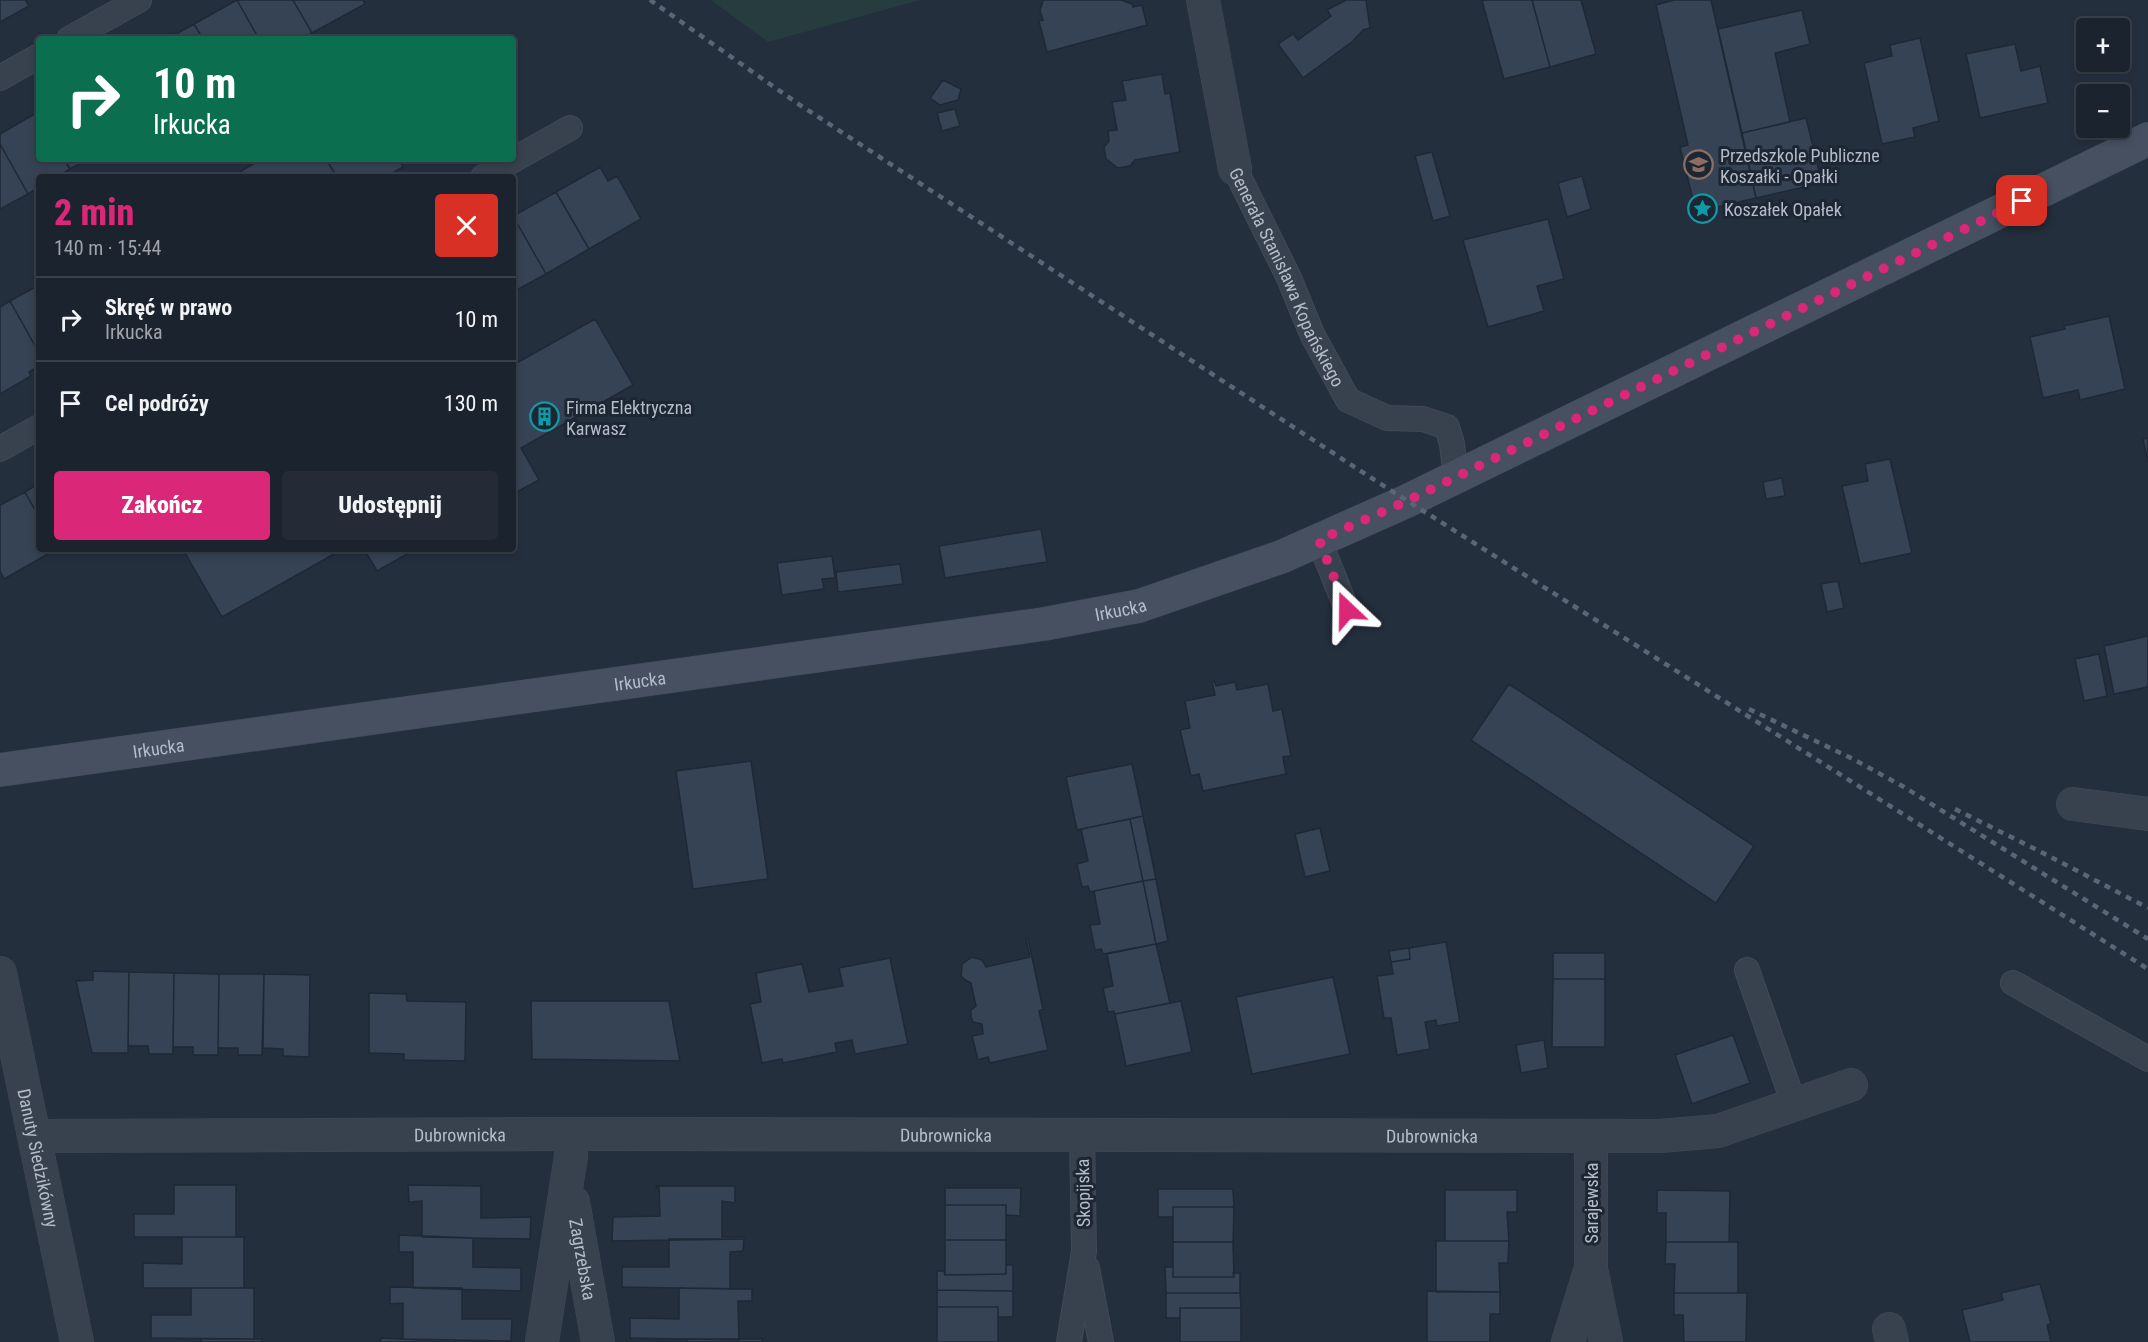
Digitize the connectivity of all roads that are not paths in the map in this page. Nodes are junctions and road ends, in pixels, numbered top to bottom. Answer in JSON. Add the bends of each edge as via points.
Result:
{"nodes":[{"id":1,"x":139,"y":0,"type":"edge"},
{"id":2,"x":1203,"y":0,"type":"edge"},
{"id":3,"x":74,"y":36,"type":"edge"},
{"id":4,"x":36,"y":58,"type":"edge"},
{"id":5,"x":0,"y":78,"type":"edge"},
{"id":6,"x":570,"y":128,"type":"dead end"},
{"id":7,"x":2148,"y":139,"type":"edge"},
{"id":8,"x":516,"y":158,"type":"edge"},
{"id":9,"x":510,"y":162,"type":"edge"},
{"id":10,"x":1235,"y":169,"type":"joint"},
{"id":11,"x":488,"y":174,"type":"edge"},
{"id":12,"x":36,"y":429,"type":"edge"},
{"id":13,"x":0,"y":449,"type":"edge"},
{"id":14,"x":1456,"y":477,"type":"junction"},
{"id":15,"x":1319,"y":540,"type":"junction"},
{"id":16,"x":1347,"y":610,"type":"dead end"},
{"id":17,"x":0,"y":770,"type":"edge"},
{"id":18,"x":2073,"y":804,"type":"dead end"},
{"id":19,"x":2148,"y":814,"type":"edge"},
{"id":20,"x":1747,"y":970,"type":"dead end"},
{"id":21,"x":0,"y":973,"type":"edge"},
{"id":22,"x":2013,"y":983,"type":"dead end"},
{"id":23,"x":2148,"y":1059,"type":"edge"},
{"id":24,"x":1851,"y":1085,"type":"dead end"},
{"id":25,"x":1794,"y":1104,"type":"junction"},
{"id":26,"x":571,"y":1134,"type":"junction"},
{"id":27,"x":33,"y":1136,"type":"junction"},
{"id":28,"x":1082,"y":1136,"type":"junction"},
{"id":29,"x":1591,"y":1136,"type":"junction"},
{"id":30,"x":568,"y":1177,"type":"junction"},
{"id":31,"x":1084,"y":1251,"type":"junction"},
{"id":32,"x":1591,"y":1269,"type":"junction"},
{"id":33,"x":77,"y":1342,"type":"edge"},
{"id":34,"x":542,"y":1342,"type":"edge"},
{"id":35,"x":598,"y":1342,"type":"edge"},
{"id":36,"x":1069,"y":1342,"type":"edge"},
{"id":37,"x":1101,"y":1342,"type":"edge"},
{"id":38,"x":1568,"y":1342,"type":"edge"},
{"id":39,"x":1606,"y":1342,"type":"edge"}],
"edges":[{"from":1,"to":3,"type":"lane"},
{"from":2,"to":10,"type":"street","name":"Generała Stanisława Kopańskiego"},
{"from":4,"to":5,"type":"lane"},
{"from":6,"to":8,"type":"lane"},
{"from":7,"to":14,"type":"street","name":"Irkucka"},
{"from":9,"to":11,"type":"lane"},
{"from":10,"to":14,"type":"lane","name":"Generała Stanisława Kopańskiego","via":[[1312,334],[1348,400],[1387,418],[1424,419],[1447,427]]},
{"from":12,"to":13,"type":"lane"},
{"from":14,"to":15,"type":"street","name":"Irkucka"},
{"from":15,"to":16,"type":"lane"},
{"from":15,"to":17,"type":"street","name":"Irkucka","via":[[1139,606],[1044,624]]},
{"from":18,"to":19,"type":"street"},
{"from":20,"to":25,"type":"lane"},
{"from":21,"to":27,"type":"street","name":"Danuty Siedzikówny"},
{"from":22,"to":23,"type":"lane"},
{"from":24,"to":25,"type":"street","name":"Dubrownicka"},
{"from":25,"to":29,"type":"street","name":"Dubrownicka","via":[[1718,1131]]},
{"from":26,"to":27,"type":"street","name":"Dubrownicka"},
{"from":26,"to":28,"type":"street","name":"Dubrownicka"},
{"from":26,"to":30,"type":"street","name":"Zagrzebska"},
{"from":27,"to":33,"type":"street","name":"Danuty Siedzikówny"},
{"from":28,"to":29,"type":"street","name":"Dubrownicka"},
{"from":28,"to":31,"type":"lane","name":"Skopijska"},
{"from":29,"to":32,"type":"street","name":"Sarajewska"},
{"from":30,"to":34,"type":"street","name":"Zagrzebska"},
{"from":30,"to":35,"type":"street","name":"Zagrzebska"},
{"from":31,"to":36,"type":"lane","name":"Skopijska"},
{"from":31,"to":37,"type":"lane","name":"Skopijska"},
{"from":32,"to":38,"type":"street","name":"Sarajewska"},
{"from":32,"to":39,"type":"street","name":"Sarajewska"}]}
